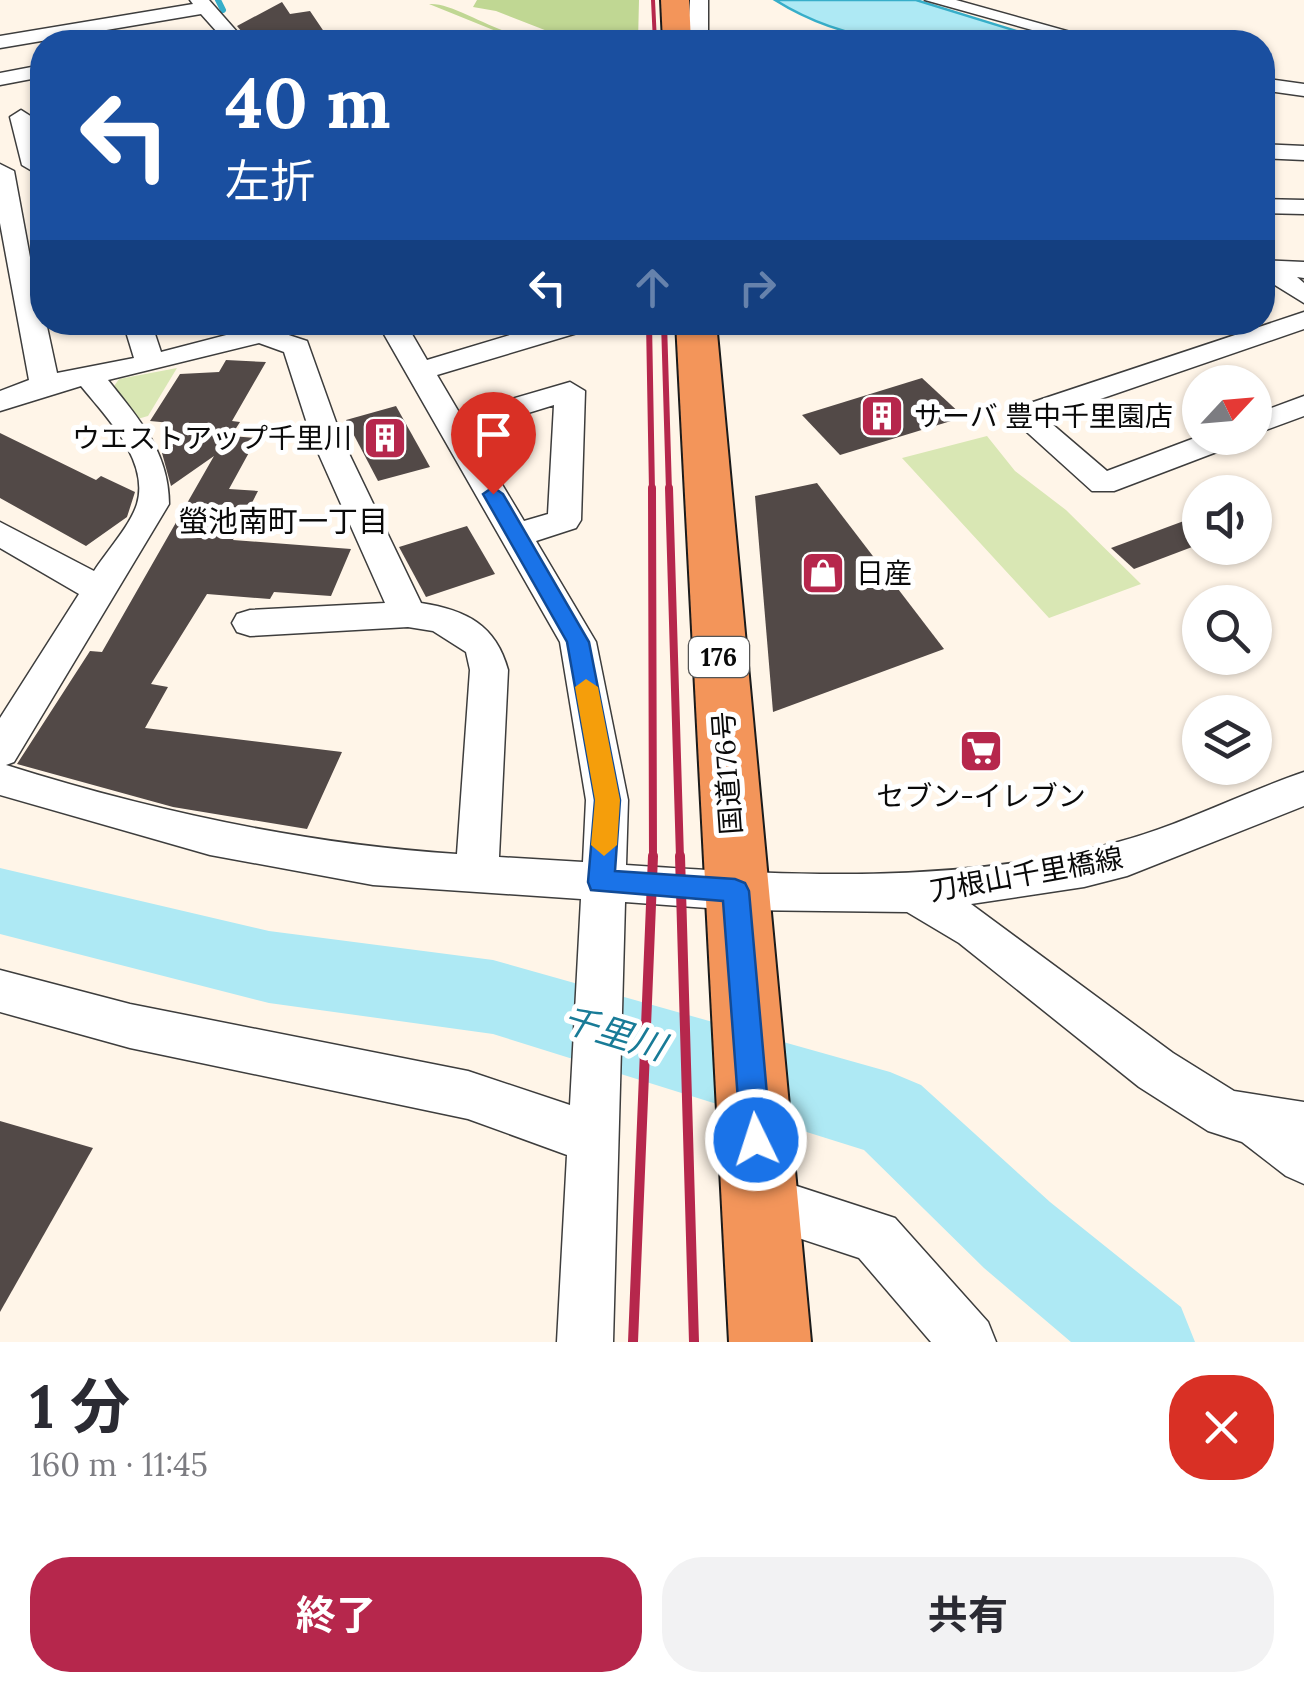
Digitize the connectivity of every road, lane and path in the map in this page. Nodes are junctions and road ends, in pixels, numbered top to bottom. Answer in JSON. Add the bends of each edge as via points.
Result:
{"nodes":[{"id":1,"x":675,"y":0,"type":"edge"},
{"id":2,"x":699,"y":0,"type":"edge"},
{"id":3,"x":714,"y":0,"type":"edge"},
{"id":4,"x":934,"y":0,"type":"edge"},
{"id":5,"x":1008,"y":0,"type":"edge"},
{"id":6,"x":203,"y":4,"type":"edge"},
{"id":7,"x":971,"y":11,"type":"junction"},
{"id":8,"x":64,"y":30,"type":"edge"},
{"id":9,"x":223,"y":30,"type":"edge"},
{"id":10,"x":676,"y":30,"type":"edge"},
{"id":11,"x":698,"y":30,"type":"edge"},
{"id":12,"x":718,"y":30,"type":"edge"},
{"id":13,"x":1048,"y":30,"type":"edge"},
{"id":14,"x":30,"y":36,"type":"edge"},
{"id":15,"x":0,"y":42,"type":"edge"},
{"id":16,"x":30,"y":74,"type":"edge"},
{"id":17,"x":0,"y":79,"type":"edge"},
{"id":18,"x":1275,"y":86,"type":"edge"},
{"id":19,"x":1304,"y":90,"type":"edge"},
{"id":20,"x":21,"y":117,"type":"edge"},
{"id":21,"x":30,"y":142,"type":"edge"},
{"id":22,"x":1275,"y":152,"type":"edge"},
{"id":23,"x":1304,"y":153,"type":"edge"},
{"id":24,"x":30,"y":169,"type":"edge"},
{"id":25,"x":2,"y":182,"type":"edge"},
{"id":26,"x":1275,"y":206,"type":"edge"},
{"id":27,"x":1304,"y":206,"type":"edge"},
{"id":28,"x":18,"y":235,"type":"edge"},
{"id":29,"x":1275,"y":267,"type":"edge"},
{"id":30,"x":1304,"y":270,"type":"edge"},
{"id":31,"x":1275,"y":273,"type":"edge"},
{"id":32,"x":1304,"y":295,"type":"edge"},
{"id":33,"x":30,"y":304,"type":"edge"},
{"id":34,"x":1304,"y":320,"type":"edge"},
{"id":35,"x":1275,"y":330,"type":"edge"},
{"id":36,"x":35,"y":335,"type":"edge"},
{"id":37,"x":141,"y":335,"type":"edge"},
{"id":38,"x":224,"y":335,"type":"edge"},
{"id":39,"x":265,"y":335,"type":"edge"},
{"id":40,"x":399,"y":335,"type":"edge"},
{"id":41,"x":540,"y":335,"type":"edge"},
{"id":42,"x":697,"y":335,"type":"edge"},
{"id":43,"x":1260,"y":335,"type":"edge"},
{"id":44,"x":150,"y":362,"type":"junction"},
{"id":45,"x":420,"y":371,"type":"junction"},
{"id":46,"x":88,"y":375,"type":"junction"},
{"id":47,"x":44,"y":384,"type":"junction"},
{"id":48,"x":0,"y":402,"type":"edge"},
{"id":49,"x":1304,"y":406,"type":"edge"},
{"id":50,"x":1272,"y":418,"type":"edge"},
{"id":51,"x":453,"y":426,"type":"junction"},
{"id":52,"x":1182,"y":454,"type":"edge"},
{"id":53,"x":0,"y":533,"type":"edge"},
{"id":54,"x":518,"y":535,"type":"junction"},
{"id":55,"x":97,"y":588,"type":"junction"},
{"id":56,"x":408,"y":614,"type":"junction"},
{"id":57,"x":250,"y":623,"type":"dead end"},
{"id":58,"x":0,"y":751,"type":"edge"},
{"id":59,"x":0,"y":779,"type":"edge"},
{"id":60,"x":1304,"y":789,"type":"edge"},
{"id":61,"x":478,"y":874,"type":"junction"},
{"id":62,"x":601,"y":882,"type":"junction"},
{"id":63,"x":735,"y":891,"type":"junction"},
{"id":64,"x":913,"y":893,"type":"junction"},
{"id":65,"x":0,"y":991,"type":"edge"},
{"id":66,"x":1282,"y":1125,"type":"edge"},
{"id":67,"x":594,"y":1126,"type":"junction"},
{"id":68,"x":1304,"y":1158,"type":"edge"},
{"id":69,"x":759,"y":1188,"type":"junction"},
{"id":70,"x":585,"y":1342,"type":"edge"},
{"id":71,"x":770,"y":1342,"type":"edge"},
{"id":72,"x":968,"y":1342,"type":"edge"}],
"edges":[{"from":1,"to":10,"type":"highway"},
{"from":2,"to":11,"type":"street"},
{"from":3,"to":12,"type":"street"},
{"from":4,"to":7,"type":"street"},
{"from":5,"to":7,"type":"street"},
{"from":6,"to":8,"type":"street"},
{"from":6,"to":9,"type":"street"},
{"from":7,"to":13,"type":"street"},
{"from":14,"to":15,"type":"street"},
{"from":16,"to":17,"type":"street"},
{"from":18,"to":19,"type":"street"},
{"from":20,"to":21,"type":"street"},
{"from":22,"to":23,"type":"street"},
{"from":24,"to":25,"type":"street"},
{"from":25,"to":28,"type":"street"},
{"from":26,"to":27,"type":"street"},
{"from":28,"to":33,"type":"street"},
{"from":29,"to":30,"type":"street"},
{"from":31,"to":32,"type":"street"},
{"from":34,"to":35,"type":"street"},
{"from":36,"to":47,"type":"street"},
{"from":37,"to":44,"type":"street"},
{"from":38,"to":44,"type":"street"},
{"from":39,"to":56,"type":"street","via":[[297,347],[328,438]]},
{"from":40,"to":45,"type":"street"},
{"from":41,"to":45,"type":"street"},
{"from":42,"to":63,"type":"highway","name":"国道176号","number":"176"},
{"from":43,"to":52,"type":"street","via":[[1023,416],[1104,484]]},
{"from":44,"to":46,"type":"street"},
{"from":45,"to":51,"type":"street"},
{"from":46,"to":47,"type":"street"},
{"from":46,"to":55,"type":"street","via":[[149,454],[156,476],[153,504]]},
{"from":47,"to":48,"type":"street"},
{"from":49,"to":50,"type":"street"},
{"from":51,"to":54,"type":"street"},
{"from":51,"to":54,"type":"street","via":[[570,391],[564,520]]},
{"from":53,"to":55,"type":"street"},
{"from":54,"to":62,"type":"street","via":[[578,642],[608,800]]},
{"from":55,"to":58,"type":"street"},
{"from":56,"to":57,"type":"street"},
{"from":56,"to":61,"type":"street","via":[[442,620],[483,646],[489,670]]},
{"from":59,"to":61,"type":"street","name":"刀根山千里橋線","via":[[210,837],[373,866]]},
{"from":60,"to":64,"type":"street","name":"刀根山千里橋線","via":[[1127,858]]},
{"from":61,"to":62,"type":"street","name":"刀根山千里橋線"},
{"from":62,"to":63,"type":"street","name":"刀根山千里橋線"},
{"from":62,"to":67,"type":"street"},
{"from":63,"to":64,"type":"street","name":"刀根山千里橋線"},
{"from":63,"to":69,"type":"highway","name":"国道176号","number":"176"},
{"from":64,"to":66,"type":"street","via":[[975,929],[1156,1070],[1226,1114]]},
{"from":65,"to":67,"type":"street","via":[[166,1034]]},
{"from":66,"to":68,"type":"street"},
{"from":67,"to":70,"type":"street"},
{"from":69,"to":71,"type":"highway","name":"国道176号","number":"176"},
{"from":69,"to":72,"type":"street","via":[[876,1237]]}]}
